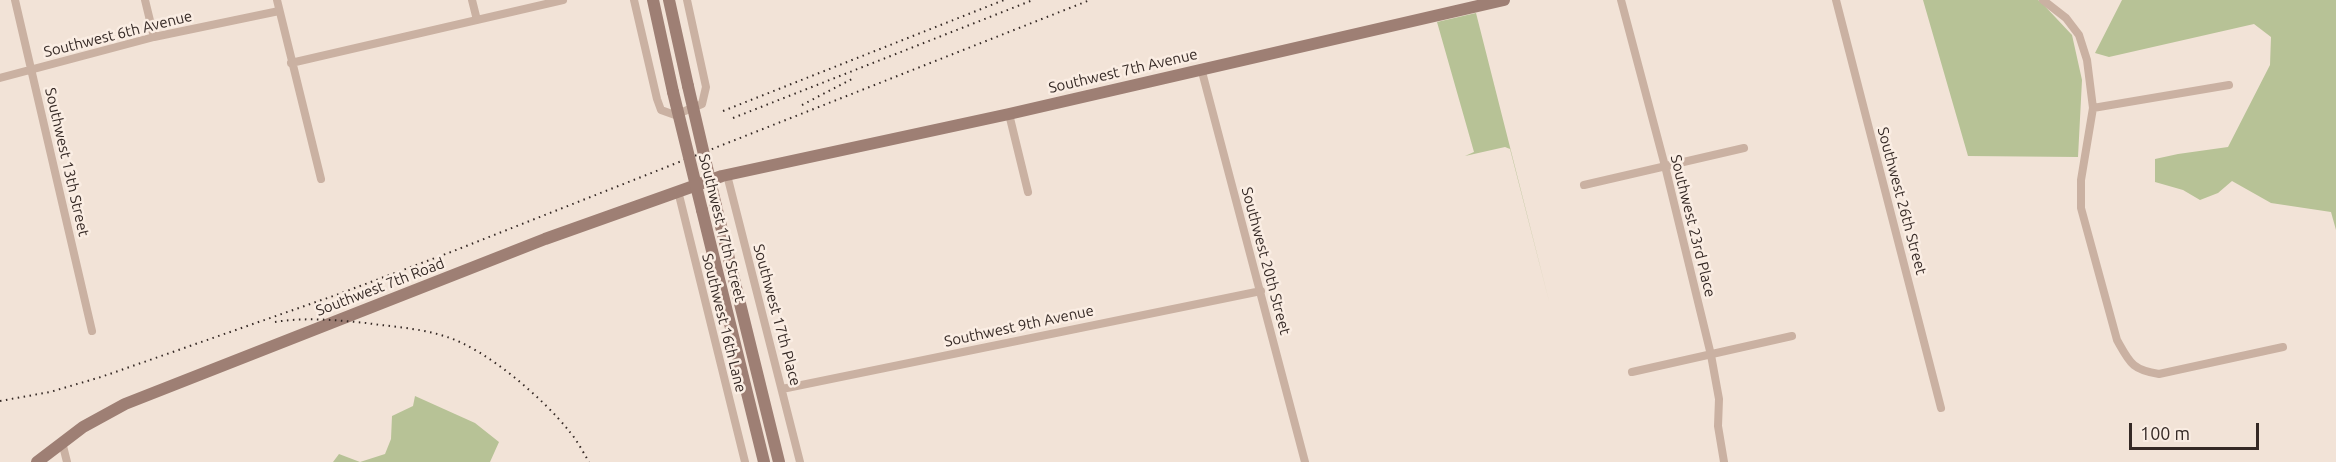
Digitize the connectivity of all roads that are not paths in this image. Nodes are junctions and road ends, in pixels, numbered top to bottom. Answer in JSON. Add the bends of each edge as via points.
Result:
{"nodes":[{"id":1,"x":15,"y":0,"type":"edge"},
{"id":2,"x":145,"y":0,"type":"edge"},
{"id":3,"x":277,"y":0,"type":"edge"},
{"id":4,"x":472,"y":0,"type":"edge"},
{"id":5,"x":563,"y":0,"type":"edge"},
{"id":6,"x":634,"y":0,"type":"edge"},
{"id":7,"x":653,"y":0,"type":"edge"},
{"id":8,"x":669,"y":0,"type":"edge"},
{"id":9,"x":687,"y":0,"type":"edge"},
{"id":10,"x":1504,"y":0,"type":"edge"},
{"id":11,"x":1621,"y":0,"type":"edge"},
{"id":12,"x":1836,"y":0,"type":"edge"},
{"id":13,"x":2043,"y":0,"type":"edge"},
{"id":14,"x":279,"y":11,"type":"junction"},
{"id":15,"x":477,"y":20,"type":"junction"},
{"id":16,"x":154,"y":37,"type":"junction"},
{"id":17,"x":291,"y":63,"type":"junction"},
{"id":18,"x":1201,"y":68,"type":"junction"},
{"id":19,"x":30,"y":70,"type":"junction"},
{"id":20,"x":0,"y":78,"type":"edge"},
{"id":21,"x":2229,"y":86,"type":"dead end"},
{"id":22,"x":2093,"y":108,"type":"junction"},
{"id":23,"x":1008,"y":114,"type":"junction"},
{"id":24,"x":1744,"y":148,"type":"dead end"},
{"id":25,"x":1665,"y":166,"type":"junction"},
{"id":26,"x":748,"y":171,"type":"joint"},
{"id":27,"x":727,"y":175,"type":"junction"},
{"id":28,"x":321,"y":179,"type":"dead end"},
{"id":29,"x":1584,"y":185,"type":"dead end"},
{"id":30,"x":678,"y":191,"type":"junction"},
{"id":31,"x":1028,"y":192,"type":"dead end"},
{"id":32,"x":1261,"y":291,"type":"junction"},
{"id":33,"x":92,"y":331,"type":"dead end"},
{"id":34,"x":1792,"y":336,"type":"dead end"},
{"id":35,"x":2283,"y":347,"type":"dead end"},
{"id":36,"x":1711,"y":355,"type":"junction"},
{"id":37,"x":1632,"y":372,"type":"dead end"},
{"id":38,"x":782,"y":389,"type":"junction"},
{"id":39,"x":1941,"y":408,"type":"dead end"},
{"id":40,"x":62,"y":442,"type":"junction"},
{"id":41,"x":37,"y":462,"type":"edge"},
{"id":42,"x":67,"y":462,"type":"edge"},
{"id":43,"x":745,"y":462,"type":"edge"},
{"id":44,"x":764,"y":462,"type":"edge"},
{"id":45,"x":779,"y":462,"type":"edge"},
{"id":46,"x":800,"y":462,"type":"edge"},
{"id":47,"x":1305,"y":462,"type":"edge"},
{"id":48,"x":1724,"y":462,"type":"edge"}],
"edges":[{"from":1,"to":19,"type":"street","name":"Southwest 13th Street"},
{"from":2,"to":16,"type":"street"},
{"from":3,"to":14,"type":"street"},
{"from":4,"to":15,"type":"street"},
{"from":5,"to":15,"type":"street"},
{"from":6,"to":9,"type":"street","via":[[657,99],[662,110],[675,115],[702,104],[706,87]]},
{"from":7,"to":44,"type":"street","name":"Southwest 17th Street","bridge":true},
{"from":8,"to":45,"type":"street","name":"Southwest 17th Street","bridge":true},
{"from":10,"to":18,"type":"street","name":"Southwest 7th Avenue"},
{"from":11,"to":25,"type":"street","name":"Southwest 23rd Place"},
{"from":12,"to":39,"type":"street","name":"Southwest 26th Street"},
{"from":13,"to":22,"type":"street","via":[[2066,18],[2079,35],[2087,60]]},
{"from":14,"to":16,"type":"street","name":"Southwest 6th Avenue"},
{"from":14,"to":17,"type":"street"},
{"from":15,"to":17,"type":"street"},
{"from":16,"to":19,"type":"street","name":"Southwest 6th Avenue"},
{"from":17,"to":28,"type":"street"},
{"from":18,"to":23,"type":"street","name":"Southwest 7th Avenue"},
{"from":18,"to":32,"type":"street","name":"Southwest 20th Street"},
{"from":19,"to":20,"type":"street","name":"Southwest 6th Avenue"},
{"from":19,"to":33,"type":"street","name":"Southwest 13th Street"},
{"from":21,"to":22,"type":"street"},
{"from":22,"to":35,"type":"street","via":[[2081,180],[2081,208],[2117,340],[2128,359],[2140,371],[2159,374]]},
{"from":23,"to":26,"type":"street","name":"Southwest 7th Avenue"},
{"from":23,"to":31,"type":"street"},
{"from":24,"to":25,"type":"street"},
{"from":25,"to":29,"type":"street"},
{"from":25,"to":36,"type":"street","name":"Southwest 23rd Place"},
{"from":26,"to":27,"type":"street","name":"Southwest 7th Road"},
{"from":27,"to":30,"type":"street","name":"Southwest 7th Road"},
{"from":27,"to":38,"type":"street","name":"Southwest 17th Place"},
{"from":30,"to":40,"type":"street","name":"Southwest 7th Road","via":[[545,239],[125,404]]},
{"from":30,"to":43,"type":"street","name":"Southwest 16th Lane"},
{"from":32,"to":38,"type":"street","name":"Southwest 9th Avenue"},
{"from":32,"to":47,"type":"street","name":"Southwest 20th Street"},
{"from":34,"to":36,"type":"street"},
{"from":36,"to":37,"type":"street"},
{"from":36,"to":48,"type":"street","name":"Southwest 23rd Place"},
{"from":38,"to":46,"type":"street","name":"Southwest 17th Place"},
{"from":40,"to":41,"type":"street","name":"Southwest 7th Road"},
{"from":40,"to":42,"type":"street"}]}
